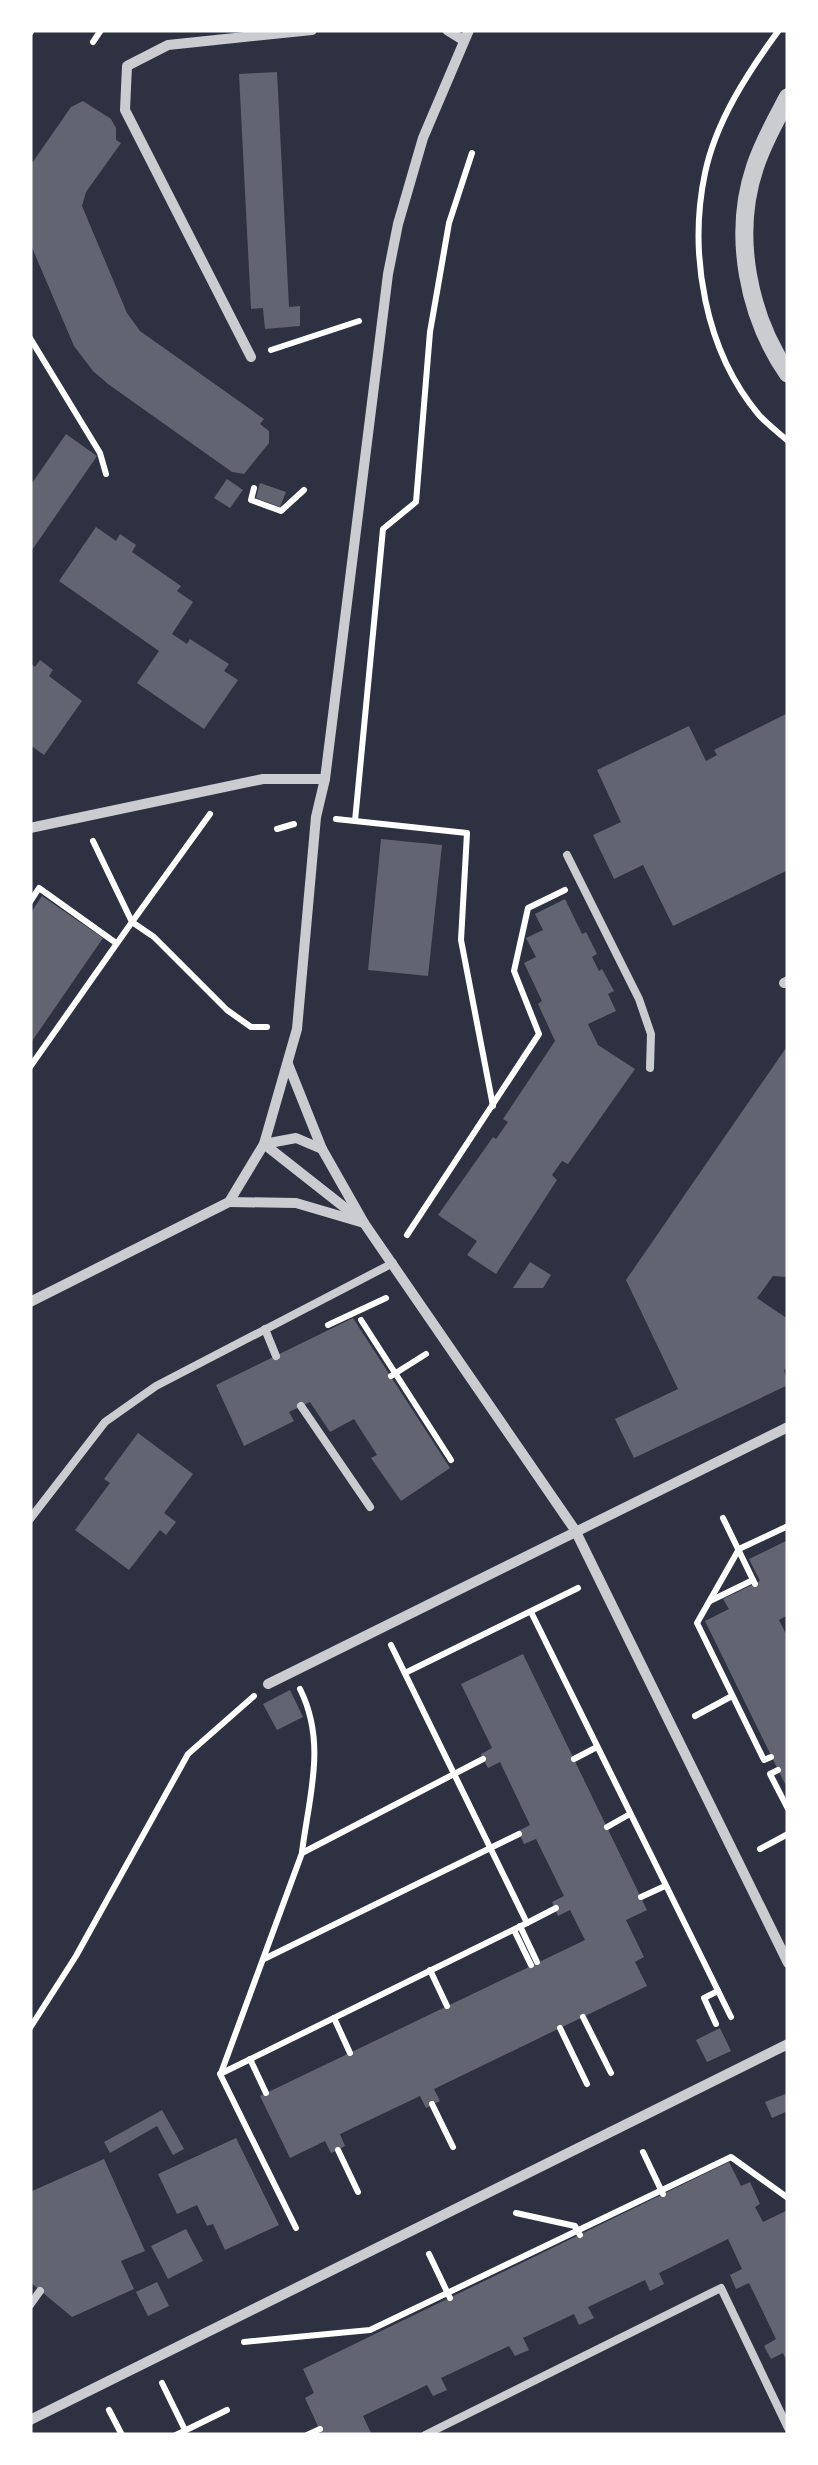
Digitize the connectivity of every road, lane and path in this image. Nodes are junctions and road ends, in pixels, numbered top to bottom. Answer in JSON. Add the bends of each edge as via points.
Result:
{"nodes":[{"id":1,"x":100,"y":30,"type":"edge"},
{"id":2,"x":312,"y":30,"type":"edge"},
{"id":3,"x":447,"y":30,"type":"edge"},
{"id":4,"x":466,"y":35,"type":"edge"},
{"id":5,"x":93,"y":42,"type":"dead end"},
{"id":6,"x":788,"y":97,"type":"edge"},
{"id":7,"x":472,"y":153,"type":"dead end"},
{"id":8,"x":359,"y":321,"type":"dead end"},
{"id":9,"x":30,"y":338,"type":"edge"},
{"id":10,"x":251,"y":357,"type":"joint"},
{"id":11,"x":788,"y":374,"type":"edge"},
{"id":12,"x":106,"y":474,"type":"dead end"},
{"id":13,"x":254,"y":488,"type":"dead end"},
{"id":14,"x":304,"y":490,"type":"dead end"},
{"id":15,"x":325,"y":779,"type":"junction"},
{"id":16,"x":211,"y":813,"type":"dead end"},
{"id":17,"x":316,"y":818,"type":"junction"},
{"id":18,"x":355,"y":821,"type":"junction"},
{"id":19,"x":30,"y":828,"type":"edge"},
{"id":20,"x":277,"y":829,"type":"dead end"},
{"id":21,"x":93,"y":841,"type":"dead end"},
{"id":22,"x":566,"y":855,"type":"dead end"},
{"id":23,"x":580,"y":882,"type":"junction"},
{"id":24,"x":30,"y":902,"type":"edge"},
{"id":25,"x":132,"y":922,"type":"junction"},
{"id":26,"x":116,"y":943,"type":"junction"},
{"id":27,"x":267,"y":1027,"type":"dead end"},
{"id":28,"x":287,"y":1063,"type":"junction"},
{"id":29,"x":30,"y":1067,"type":"edge"},
{"id":30,"x":650,"y":1068,"type":"dead end"},
{"id":31,"x":493,"y":1106,"type":"junction"},
{"id":32,"x":264,"y":1144,"type":"junction"},
{"id":33,"x":322,"y":1149,"type":"junction"},
{"id":34,"x":229,"y":1202,"type":"junction"},
{"id":35,"x":364,"y":1223,"type":"junction"},
{"id":36,"x":407,"y":1235,"type":"dead end"},
{"id":37,"x":393,"y":1263,"type":"junction"},
{"id":38,"x":30,"y":1302,"type":"edge"},
{"id":39,"x":361,"y":1320,"type":"dead end"},
{"id":40,"x":264,"y":1329,"type":"junction"},
{"id":41,"x":426,"y":1354,"type":"dead end"},
{"id":42,"x":276,"y":1356,"type":"dead end"},
{"id":43,"x":393,"y":1374,"type":"junction"},
{"id":44,"x":300,"y":1406,"type":"dead end"},
{"id":45,"x":788,"y":1427,"type":"edge"},
{"id":46,"x":451,"y":1460,"type":"dead end"},
{"id":47,"x":370,"y":1507,"type":"dead end"},
{"id":48,"x":722,"y":1518,"type":"dead end"},
{"id":49,"x":30,"y":1519,"type":"edge"},
{"id":50,"x":788,"y":1526,"type":"edge"},
{"id":51,"x":575,"y":1530,"type":"junction"},
{"id":52,"x":739,"y":1550,"type":"junction"},
{"id":53,"x":578,"y":1588,"type":"dead end"},
{"id":54,"x":710,"y":1601,"type":"junction"},
{"id":55,"x":531,"y":1612,"type":"junction"},
{"id":56,"x":292,"y":1672,"type":"junction"},
{"id":57,"x":268,"y":1684,"type":"joint"},
{"id":58,"x":737,"y":1699,"type":"junction"},
{"id":59,"x":695,"y":1716,"type":"dead end"},
{"id":60,"x":597,"y":1747,"type":"junction"},
{"id":61,"x":772,"y":1756,"type":"dead end"},
{"id":62,"x":483,"y":1759,"type":"dead end"},
{"id":63,"x":574,"y":1759,"type":"dead end"},
{"id":64,"x":778,"y":1770,"type":"dead end"},
{"id":65,"x":454,"y":1774,"type":"junction"},
{"id":66,"x":788,"y":1809,"type":"edge"},
{"id":67,"x":630,"y":1814,"type":"junction"},
{"id":68,"x":607,"y":1827,"type":"dead end"},
{"id":69,"x":520,"y":1834,"type":"dead end"},
{"id":70,"x":788,"y":1834,"type":"edge"},
{"id":71,"x":490,"y":1848,"type":"junction"},
{"id":72,"x":760,"y":1849,"type":"dead end"},
{"id":73,"x":302,"y":1854,"type":"junction"},
{"id":74,"x":665,"y":1886,"type":"junction"},
{"id":75,"x":641,"y":1898,"type":"dead end"},
{"id":76,"x":556,"y":1908,"type":"dead end"},
{"id":77,"x":521,"y":1926,"type":"junction"},
{"id":78,"x":262,"y":1959,"type":"junction"},
{"id":79,"x":788,"y":1963,"type":"edge"},
{"id":80,"x":534,"y":1964,"type":"dead end"},
{"id":81,"x":430,"y":1970,"type":"junction"},
{"id":82,"x":718,"y":1991,"type":"junction"},
{"id":83,"x":448,"y":2006,"type":"dead end"},
{"id":84,"x":731,"y":2016,"type":"dead end"},
{"id":85,"x":584,"y":2017,"type":"dead end"},
{"id":86,"x":334,"y":2018,"type":"junction"},
{"id":87,"x":716,"y":2024,"type":"dead end"},
{"id":88,"x":30,"y":2028,"type":"edge"},
{"id":89,"x":560,"y":2028,"type":"dead end"},
{"id":90,"x":788,"y":2044,"type":"edge"},
{"id":91,"x":350,"y":2053,"type":"dead end"},
{"id":92,"x":250,"y":2059,"type":"junction"},
{"id":93,"x":612,"y":2073,"type":"dead end"},
{"id":94,"x":220,"y":2074,"type":"junction"},
{"id":95,"x":587,"y":2084,"type":"dead end"},
{"id":96,"x":266,"y":2093,"type":"dead end"},
{"id":97,"x":432,"y":2104,"type":"dead end"},
{"id":98,"x":453,"y":2147,"type":"dead end"},
{"id":99,"x":338,"y":2150,"type":"dead end"},
{"id":100,"x":643,"y":2152,"type":"dead end"},
{"id":101,"x":358,"y":2192,"type":"dead end"},
{"id":102,"x":662,"y":2192,"type":"junction"},
{"id":103,"x":788,"y":2198,"type":"edge"},
{"id":104,"x":516,"y":2213,"type":"dead end"},
{"id":105,"x":296,"y":2228,"type":"dead end"},
{"id":106,"x":579,"y":2233,"type":"junction"},
{"id":107,"x":429,"y":2254,"type":"dead end"},
{"id":108,"x":40,"y":2291,"type":"dead end"},
{"id":109,"x":448,"y":2295,"type":"junction"},
{"id":110,"x":30,"y":2305,"type":"edge"},
{"id":111,"x":244,"y":2342,"type":"dead end"},
{"id":112,"x":162,"y":2383,"type":"dead end"},
{"id":113,"x":109,"y":2410,"type":"dead end"},
{"id":114,"x":227,"y":2410,"type":"dead end"},
{"id":115,"x":30,"y":2420,"type":"edge"},
{"id":116,"x":788,"y":2428,"type":"edge"},
{"id":117,"x":320,"y":2429,"type":"dead end"},
{"id":118,"x":186,"y":2430,"type":"junction"},
{"id":119,"x":122,"y":2435,"type":"edge"},
{"id":120,"x":176,"y":2435,"type":"edge"},
{"id":121,"x":307,"y":2435,"type":"edge"},
{"id":122,"x":425,"y":2435,"type":"edge"}],
"edges":[{"from":1,"to":5,"type":"path"},
{"from":2,"to":10,"type":"street","via":[[168,44],[127,66],[125,110]]},
{"from":3,"to":4,"type":"street"},
{"from":4,"to":15,"type":"street","via":[[423,138],[388,274]]},
{"from":6,"to":11,"type":"street","via":[[754,169],[745,242],[763,331]]},
{"from":7,"to":18,"type":"path","via":[[449,223],[430,332],[416,502],[383,529]]},
{"from":8,"to":10,"type":"path"},
{"from":9,"to":12,"type":"path","via":[[100,452]]},
{"from":13,"to":14,"type":"path","via":[[251,500],[281,511]]},
{"from":15,"to":17,"type":"street"},
{"from":15,"to":19,"type":"street","via":[[263,779]]},
{"from":16,"to":25,"type":"path"},
{"from":17,"to":18,"type":"path"},
{"from":17,"to":20,"type":"path"},
{"from":17,"to":28,"type":"street","via":[[297,1028]]},
{"from":18,"to":31,"type":"path","via":[[467,833],[461,940]]},
{"from":21,"to":25,"type":"path"},
{"from":22,"to":23,"type":"lane"},
{"from":23,"to":30,"type":"lane","via":[[639,999],[651,1034]]},
{"from":23,"to":31,"type":"path","via":[[528,908],[514,971],[539,1034]]},
{"from":24,"to":26,"type":"path","via":[[39,888]]},
{"from":25,"to":26,"type":"path"},
{"from":25,"to":27,"type":"path","via":[[250,1028]]},
{"from":26,"to":29,"type":"path"},
{"from":28,"to":32,"type":"street"},
{"from":28,"to":33,"type":"street"},
{"from":31,"to":36,"type":"path"},
{"from":32,"to":33,"type":"street","via":[[296,1138]]},
{"from":32,"to":34,"type":"street"},
{"from":32,"to":35,"type":"street"},
{"from":33,"to":35,"type":"street"},
{"from":34,"to":35,"type":"street","via":[[296,1203]]},
{"from":34,"to":38,"type":"street"},
{"from":35,"to":37,"type":"street"},
{"from":37,"to":40,"type":"lane"},
{"from":37,"to":51,"type":"street"},
{"from":39,"to":43,"type":"path"},
{"from":40,"to":42,"type":"lane"},
{"from":40,"to":49,"type":"lane","via":[[156,1386],[105,1422]]},
{"from":41,"to":43,"type":"path"},
{"from":43,"to":46,"type":"path"},
{"from":44,"to":47,"type":"lane"},
{"from":45,"to":51,"type":"street"},
{"from":48,"to":52,"type":"path"},
{"from":50,"to":52,"type":"path"},
{"from":51,"to":56,"type":"street"},
{"from":51,"to":79,"type":"street"},
{"from":52,"to":54,"type":"path"},
{"from":52,"to":54,"type":"path","via":[[754,1582]]},
{"from":53,"to":55,"type":"path"},
{"from":54,"to":58,"type":"path","via":[[697,1623]]},
{"from":55,"to":60,"type":"path"},
{"from":55,"to":65,"type":"path","via":[[404,1674]]},
{"from":56,"to":57,"type":"street"},
{"from":56,"to":73,"type":"path","via":[[315,1732],[316,1779]]},
{"from":57,"to":88,"type":"path","via":[[188,1754]]},
{"from":58,"to":59,"type":"path"},
{"from":58,"to":61,"type":"path","via":[[764,1760]]},
{"from":60,"to":63,"type":"path"},
{"from":60,"to":67,"type":"path"},
{"from":62,"to":65,"type":"path"},
{"from":64,"to":66,"type":"path","via":[[770,1774]]},
{"from":65,"to":71,"type":"path"},
{"from":65,"to":73,"type":"path"},
{"from":67,"to":68,"type":"path"},
{"from":67,"to":74,"type":"path"},
{"from":69,"to":71,"type":"path"},
{"from":70,"to":72,"type":"path"},
{"from":71,"to":77,"type":"path"},
{"from":71,"to":78,"type":"path"},
{"from":73,"to":78,"type":"path"},
{"from":74,"to":75,"type":"path"},
{"from":74,"to":82,"type":"path"},
{"from":76,"to":77,"type":"path"},
{"from":77,"to":80,"type":"path"},
{"from":77,"to":81,"type":"path"},
{"from":78,"to":94,"type":"path"},
{"from":81,"to":83,"type":"path"},
{"from":81,"to":86,"type":"path"},
{"from":82,"to":84,"type":"path"},
{"from":82,"to":87,"type":"path","via":[[704,1998]]},
{"from":85,"to":93,"type":"path"},
{"from":86,"to":91,"type":"path"},
{"from":86,"to":92,"type":"path"},
{"from":89,"to":95,"type":"path"},
{"from":90,"to":115,"type":"street"},
{"from":92,"to":94,"type":"path"},
{"from":92,"to":96,"type":"path"},
{"from":94,"to":105,"type":"path"},
{"from":97,"to":98,"type":"path"},
{"from":99,"to":101,"type":"path"},
{"from":100,"to":102,"type":"path"},
{"from":102,"to":103,"type":"path","via":[[731,2157]]},
{"from":102,"to":106,"type":"path"},
{"from":104,"to":106,"type":"path","via":[[575,2226]]},
{"from":106,"to":109,"type":"path"},
{"from":107,"to":109,"type":"path"},
{"from":108,"to":110,"type":"lane"},
{"from":109,"to":111,"type":"path","via":[[370,2330]]},
{"from":112,"to":118,"type":"path"},
{"from":113,"to":119,"type":"path"},
{"from":114,"to":118,"type":"path"},
{"from":116,"to":122,"type":"lane","via":[[721,2288]]},
{"from":117,"to":121,"type":"path"},
{"from":118,"to":120,"type":"path"}]}
